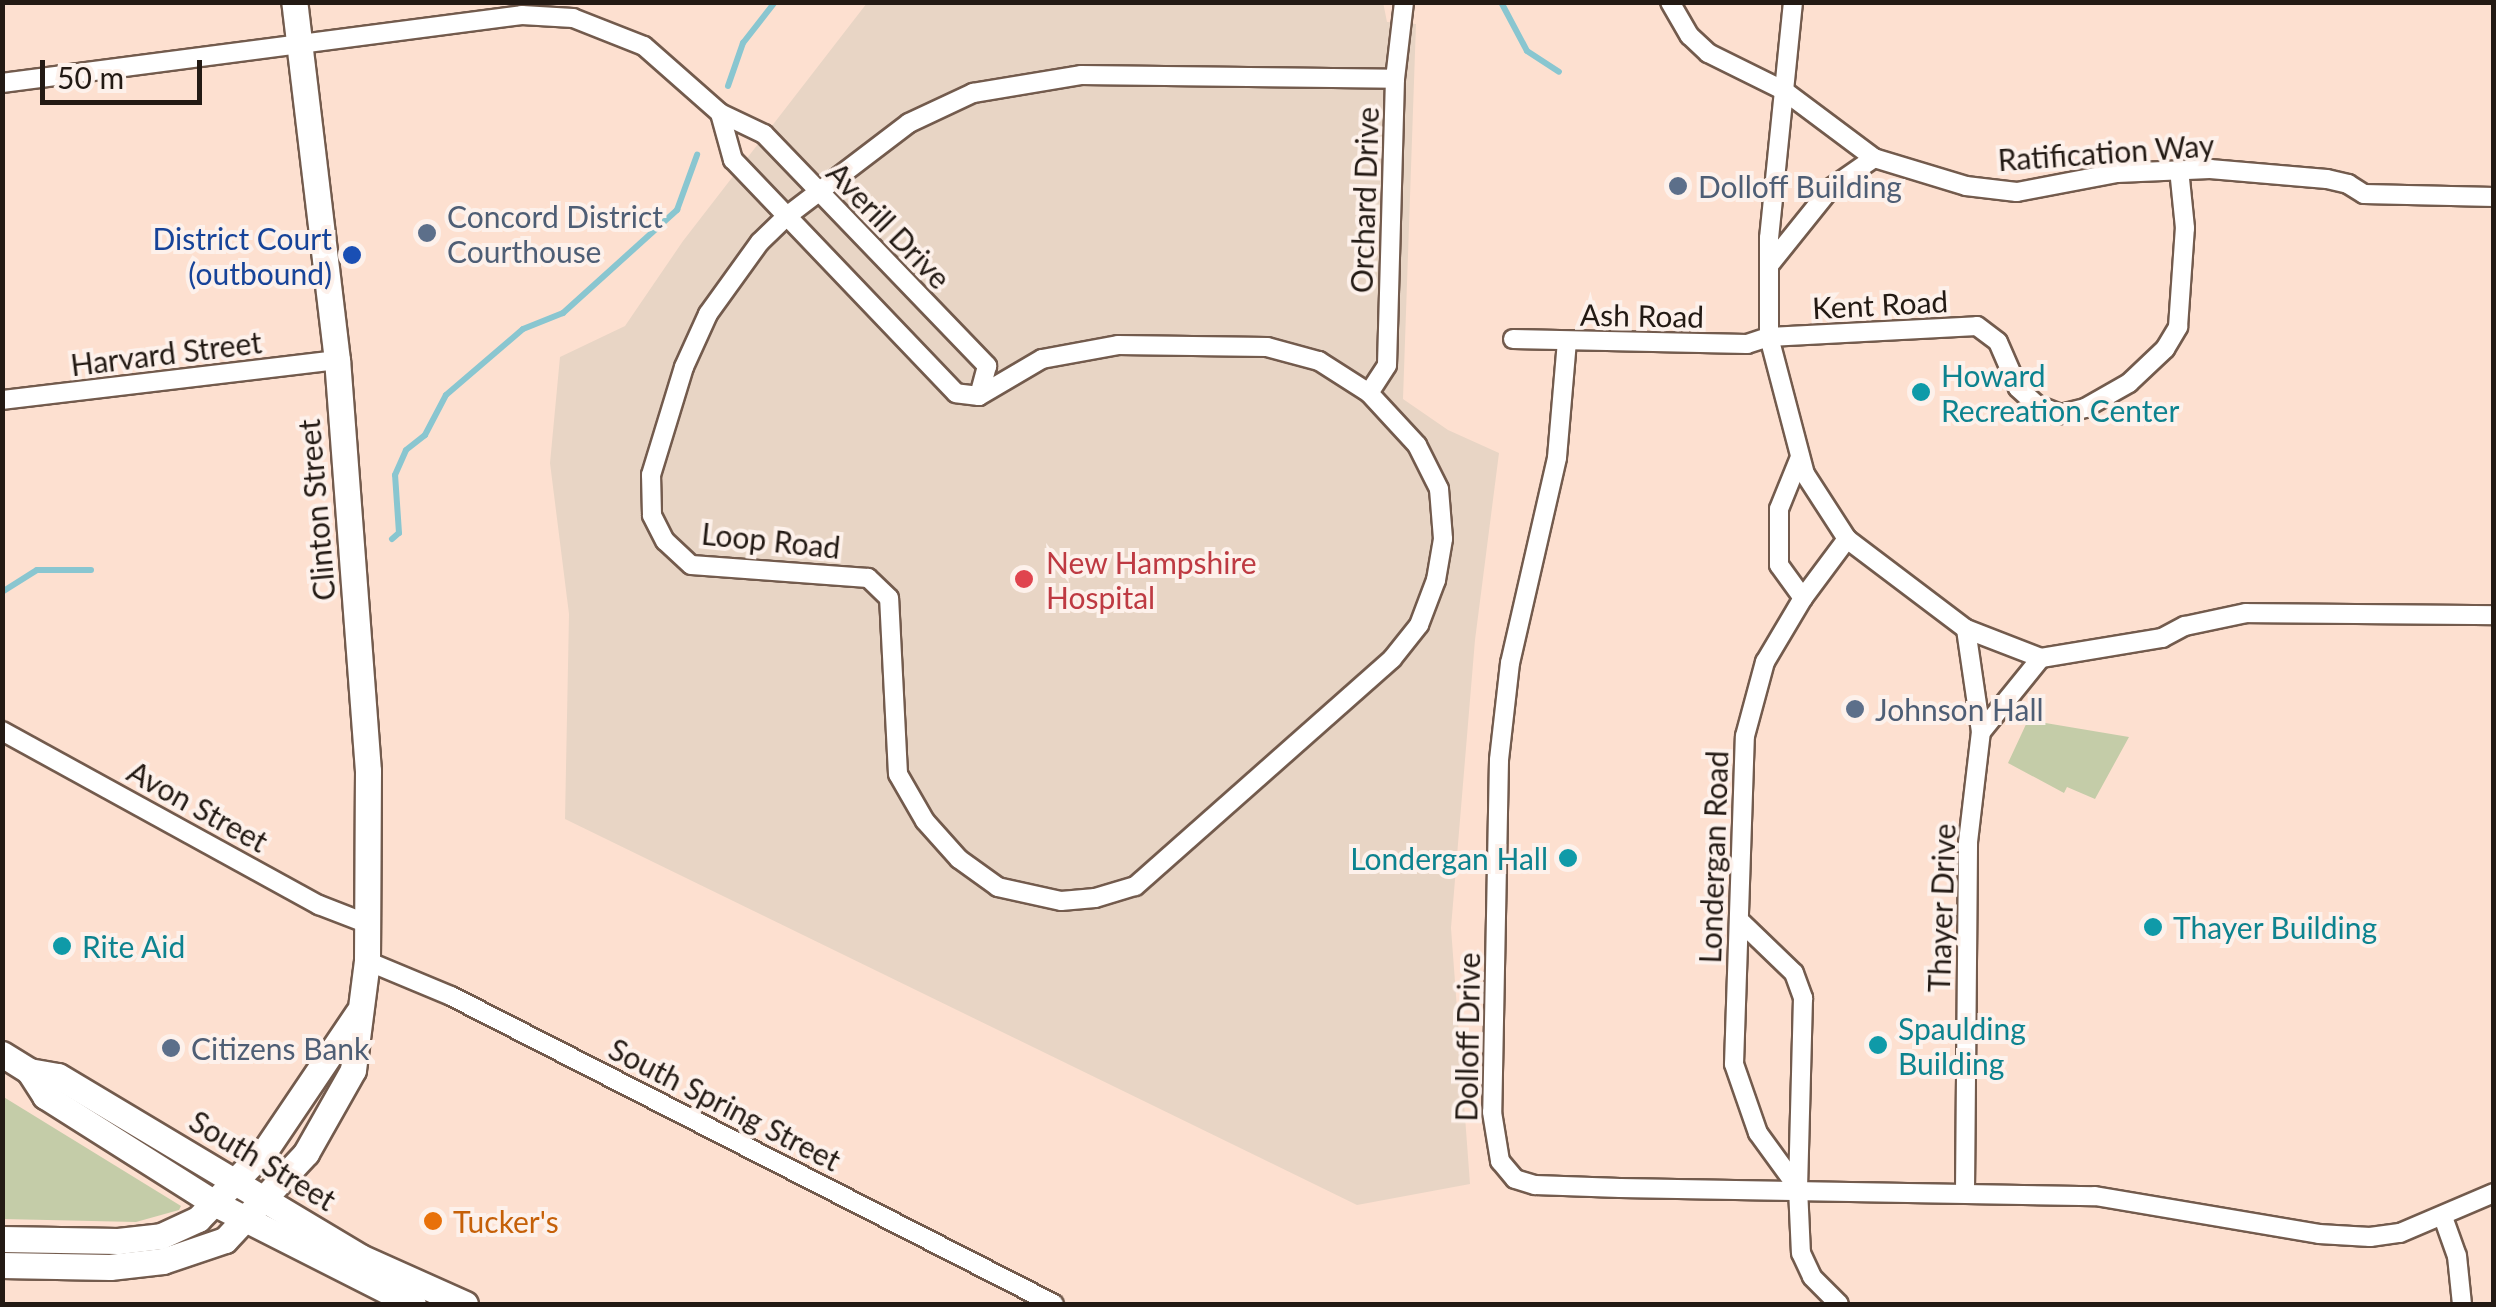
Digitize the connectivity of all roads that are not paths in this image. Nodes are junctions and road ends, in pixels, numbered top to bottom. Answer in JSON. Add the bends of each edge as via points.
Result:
{"nodes":[{"id":1,"x":294,"y":2,"type":"edge"},
{"id":2,"x":1404,"y":2,"type":"edge"},
{"id":3,"x":1670,"y":2,"type":"edge"},
{"id":4,"x":1793,"y":2,"type":"edge"},
{"id":5,"x":300,"y":47,"type":"junction"},
{"id":6,"x":1395,"y":79,"type":"junction"},
{"id":7,"x":2,"y":83,"type":"edge"},
{"id":8,"x":1783,"y":90,"type":"junction"},
{"id":9,"x":720,"y":114,"type":"junction"},
{"id":10,"x":1874,"y":158,"type":"junction"},
{"id":11,"x":2179,"y":170,"type":"junction"},
{"id":12,"x":818,"y":190,"type":"junction"},
{"id":13,"x":2494,"y":196,"type":"edge"},
{"id":14,"x":787,"y":216,"type":"junction"},
{"id":15,"x":1769,"y":264,"type":"junction"},
{"id":16,"x":1768,"y":337,"type":"junction"},
{"id":17,"x":1514,"y":339,"type":"dead end"},
{"id":18,"x":1567,"y":340,"type":"junction"},
{"id":19,"x":337,"y":360,"type":"junction"},
{"id":20,"x":1369,"y":394,"type":"junction"},
{"id":21,"x":979,"y":396,"type":"junction"},
{"id":22,"x":2,"y":400,"type":"edge"},
{"id":23,"x":1800,"y":457,"type":"junction"},
{"id":24,"x":1847,"y":539,"type":"junction"},
{"id":25,"x":1803,"y":598,"type":"junction"},
{"id":26,"x":2494,"y":614,"type":"edge"},
{"id":27,"x":1966,"y":629,"type":"junction"},
{"id":28,"x":2040,"y":658,"type":"junction"},
{"id":29,"x":2,"y":731,"type":"edge"},
{"id":30,"x":1981,"y":732,"type":"junction"},
{"id":31,"x":1739,"y":920,"type":"junction"},
{"id":32,"x":368,"y":924,"type":"junction"},
{"id":33,"x":367,"y":961,"type":"junction"},
{"id":34,"x":358,"y":1012,"type":"junction"},
{"id":35,"x":2,"y":1054,"type":"edge"},
{"id":36,"x":30,"y":1071,"type":"junction"},
{"id":37,"x":233,"y":1181,"type":"junction"},
{"id":38,"x":1798,"y":1188,"type":"junction"},
{"id":39,"x":1964,"y":1190,"type":"junction"},
{"id":40,"x":2494,"y":1193,"type":"edge"},
{"id":41,"x":263,"y":1198,"type":"junction"},
{"id":42,"x":214,"y":1203,"type":"junction"},
{"id":43,"x":2443,"y":1216,"type":"junction"},
{"id":44,"x":245,"y":1218,"type":"junction"},
{"id":45,"x":2,"y":1238,"type":"edge"},
{"id":46,"x":2,"y":1265,"type":"edge"},
{"id":47,"x":413,"y":1304,"type":"edge"},
{"id":48,"x":465,"y":1304,"type":"edge"},
{"id":49,"x":1054,"y":1304,"type":"edge"},
{"id":50,"x":1840,"y":1304,"type":"edge"},
{"id":51,"x":2462,"y":1304,"type":"edge"}],
"edges":[{"from":1,"to":5,"type":"main road","name":"Clinton Street"},
{"from":2,"to":6,"type":"street","name":"Orchard Drive"},
{"from":3,"to":8,"type":"street","name":"Ratification Way","via":[[1708,53]]},
{"from":4,"to":8,"type":"street"},
{"from":5,"to":7,"type":"street","name":"Averill Drive"},
{"from":5,"to":9,"type":"street","name":"Averill Drive","via":[[522,14],[573,18],[644,46]]},
{"from":5,"to":19,"type":"main road","name":"Clinton Street"},
{"from":6,"to":12,"type":"street","name":"Loop Road","via":[[1038,79],[973,94],[909,123]]},
{"from":6,"to":20,"type":"street","name":"Orchard Drive","via":[[1387,365]]},
{"from":8,"to":10,"type":"street","name":"Ratification Way"},
{"from":8,"to":15,"type":"street"},
{"from":9,"to":12,"type":"street","name":"Averill Drive","via":[[764,134]]},
{"from":9,"to":14,"type":"street","via":[[733,160]]},
{"from":10,"to":11,"type":"street","name":"Ratification Way","via":[[1966,186],[2017,192],[2117,173]]},
{"from":10,"to":15,"type":"street","via":[[1831,188]]},
{"from":11,"to":13,"type":"street","name":"Ratification Way","via":[[2327,179],[2364,194]]},
{"from":11,"to":16,"type":"street","name":"Kent Road","via":[[2185,228],[2178,327],[2166,349],[2129,382],[2085,408],[2061,414],[2037,405],[2018,388],[1998,342],[1977,326]]},
{"from":12,"to":14,"type":"street","name":"Loop Road"},
{"from":12,"to":21,"type":"street","name":"Averill Drive","via":[[987,366]]},
{"from":14,"to":20,"type":"street","name":"Loop Road","via":[[708,314],[684,367],[651,475],[652,515],[691,565],[868,578],[889,598],[898,774],[925,821],[959,859],[998,887],[1060,900],[1135,886],[1392,659],[1419,625],[1443,538],[1439,489],[1416,445]]},
{"from":14,"to":21,"type":"street","via":[[956,393]]},
{"from":15,"to":16,"type":"street"},
{"from":16,"to":18,"type":"street","name":"Ash Road","via":[[1747,344]]},
{"from":16,"to":23,"type":"street"},
{"from":17,"to":18,"type":"street","name":"Ash Road"},
{"from":18,"to":38,"type":"street","name":"Dolloff Drive","via":[[1557,458],[1510,663],[1499,760],[1493,1138],[1515,1179],[1535,1186]]},
{"from":19,"to":22,"type":"street","name":"Harvard Street"},
{"from":19,"to":32,"type":"main road","name":"Clinton Street","via":[[368,770]]},
{"from":20,"to":21,"type":"street","via":[[1320,361],[1267,347],[1179,342],[1042,359]]},
{"from":23,"to":24,"type":"street"},
{"from":23,"to":25,"type":"street","via":[[1779,509],[1779,565]]},
{"from":24,"to":25,"type":"street","name":"Londergan Road"},
{"from":24,"to":27,"type":"street"},
{"from":25,"to":31,"type":"street","name":"Londergan Road","via":[[1755,686],[1745,736]]},
{"from":26,"to":28,"type":"street","via":[[2246,614],[2185,626],[2162,638]]},
{"from":27,"to":28,"type":"street"},
{"from":27,"to":30,"type":"street","name":"Thayer Drive"},
{"from":28,"to":30,"type":"street"},
{"from":29,"to":32,"type":"street","name":"Avon Street","via":[[318,905]]},
{"from":30,"to":39,"type":"street","name":"Thayer Drive","via":[[1968,842]]},
{"from":31,"to":38,"type":"street","name":"Londergan Road","via":[[1734,1064],[1758,1133]]},
{"from":31,"to":38,"type":"street","via":[[1794,973],[1802,998]]},
{"from":32,"to":33,"type":"main road","name":"Clinton Street"},
{"from":33,"to":34,"type":"main road","name":"Clinton Street"},
{"from":33,"to":49,"type":"street","name":"South Spring Street","via":[[468,1005]]},
{"from":34,"to":37,"type":"main road","name":"Clinton Street","via":[[266,1149]]},
{"from":34,"to":41,"type":"main road","name":"Clinton Street","via":[[353,1070],[328,1121]]},
{"from":35,"to":36,"type":"main road","name":"South Street"},
{"from":36,"to":37,"type":"main road","name":"South Street","via":[[58,1076]]},
{"from":36,"to":42,"type":"main road","name":"South Street","via":[[45,1096]]},
{"from":37,"to":41,"type":"main road","name":"South Street"},
{"from":37,"to":42,"type":"main road","name":"Clinton Street"},
{"from":38,"to":39,"type":"street","name":"Dolloff Drive"},
{"from":38,"to":50,"type":"street","via":[[1801,1253],[1812,1276]]},
{"from":39,"to":43,"type":"street","name":"Dolloff Drive","via":[[2130,1200],[2370,1238]]},
{"from":40,"to":43,"type":"street","name":"Dolloff Drive"},
{"from":41,"to":44,"type":"main road","name":"Clinton Street"},
{"from":41,"to":48,"type":"main road","name":"South Street","via":[[360,1257]]},
{"from":42,"to":44,"type":"main road","name":"South Street"},
{"from":42,"to":45,"type":"main road","name":"Clinton Street","via":[[198,1219],[160,1236]]},
{"from":43,"to":51,"type":"street"},
{"from":44,"to":46,"type":"main road","name":"Clinton Street","via":[[224,1240],[162,1261]]},
{"from":44,"to":47,"type":"main road","name":"South Street"}]}
